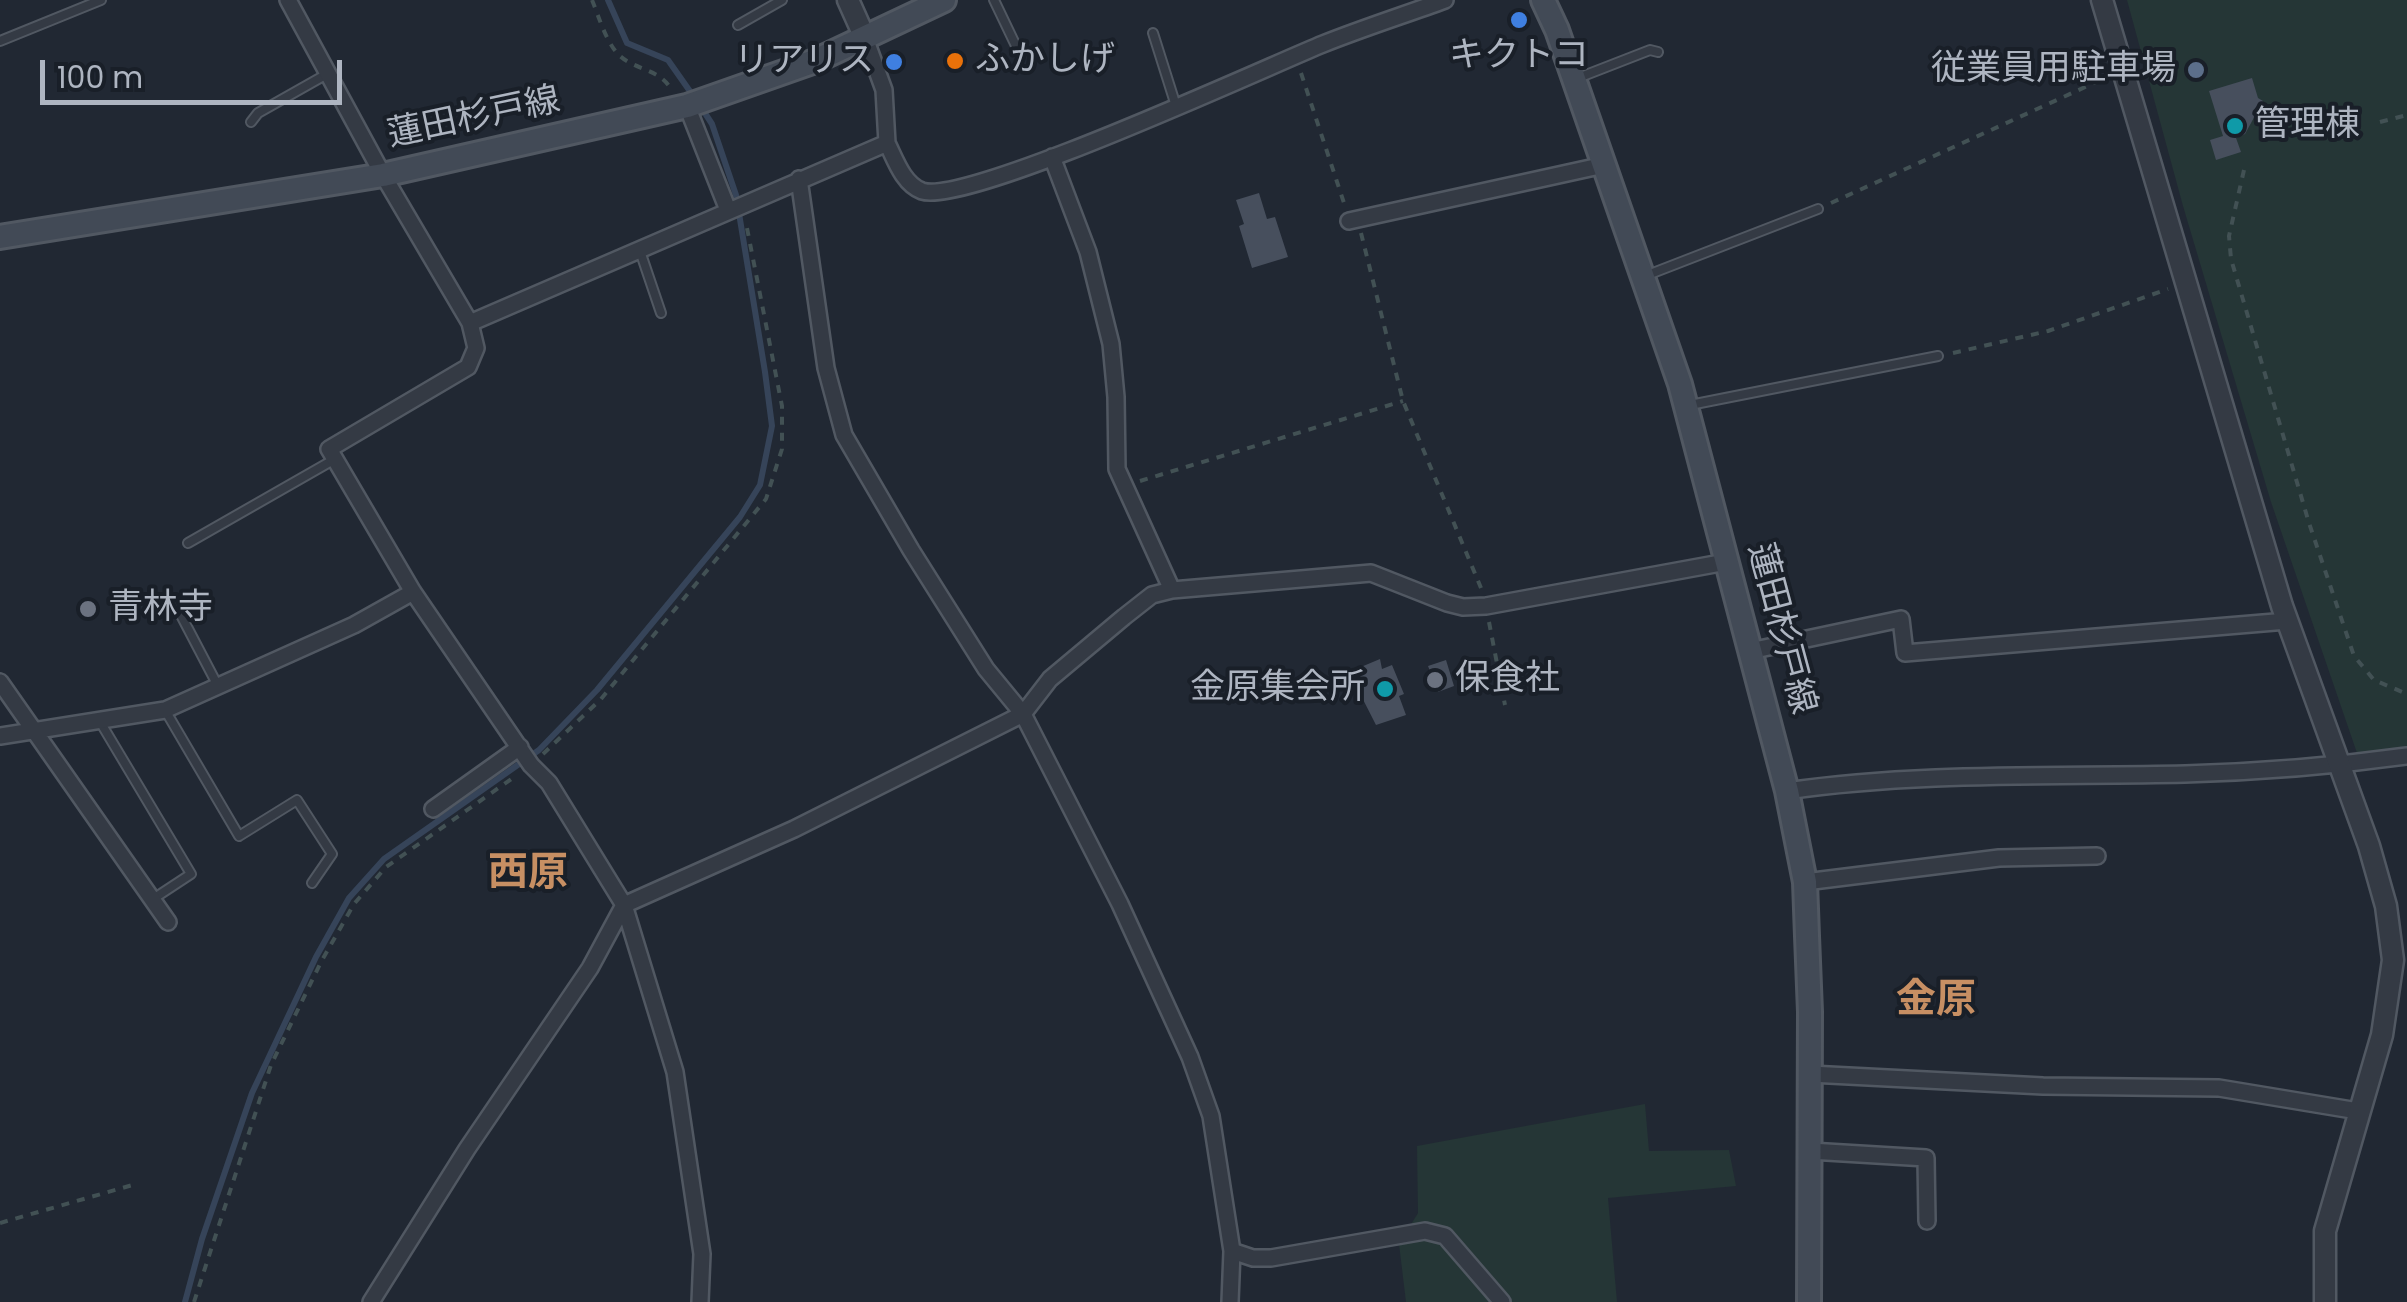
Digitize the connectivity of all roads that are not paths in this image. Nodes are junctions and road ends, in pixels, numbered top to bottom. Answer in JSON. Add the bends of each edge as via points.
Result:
{"nodes":[{"id":1,"x":70,"y":0,"type":"edge"},
{"id":2,"x":101,"y":0,"type":"edge"},
{"id":3,"x":288,"y":0,"type":"edge"},
{"id":4,"x":782,"y":0,"type":"edge"},
{"id":5,"x":848,"y":0,"type":"edge"},
{"id":6,"x":944,"y":0,"type":"edge"},
{"id":7,"x":994,"y":0,"type":"edge"},
{"id":8,"x":1445,"y":0,"type":"edge"},
{"id":9,"x":1543,"y":0,"type":"edge"},
{"id":10,"x":2102,"y":0,"type":"edge"},
{"id":11,"x":74,"y":12,"type":"junction"},
{"id":12,"x":738,"y":25,"type":"dead end"},
{"id":13,"x":1153,"y":33,"type":"dead end"},
{"id":14,"x":865,"y":38,"type":"junction"},
{"id":15,"x":0,"y":40,"type":"edge"},
{"id":16,"x":1017,"y":48,"type":"dead end"},
{"id":17,"x":1658,"y":52,"type":"dead end"},
{"id":18,"x":328,"y":74,"type":"junction"},
{"id":19,"x":1574,"y":79,"type":"junction"},
{"id":20,"x":684,"y":106,"type":"junction"},
{"id":21,"x":1176,"y":106,"type":"junction"},
{"id":22,"x":251,"y":122,"type":"dead end"},
{"id":23,"x":887,"y":143,"type":"junction"},
{"id":24,"x":1052,"y":158,"type":"junction"},
{"id":25,"x":1604,"y":165,"type":"junction"},
{"id":26,"x":383,"y":175,"type":"junction"},
{"id":27,"x":800,"y":178,"type":"junction"},
{"id":28,"x":1818,"y":209,"type":"road end"},
{"id":29,"x":728,"y":210,"type":"junction"},
{"id":30,"x":1353,"y":220,"type":"road end"},
{"id":31,"x":0,"y":238,"type":"edge"},
{"id":32,"x":640,"y":249,"type":"junction"},
{"id":33,"x":1642,"y":278,"type":"junction"},
{"id":34,"x":661,"y":313,"type":"dead end"},
{"id":35,"x":470,"y":322,"type":"junction"},
{"id":36,"x":1938,"y":356,"type":"road end"},
{"id":37,"x":1685,"y":406,"type":"junction"},
{"id":38,"x":335,"y":459,"type":"junction"},
{"id":39,"x":188,"y":543,"type":"dead end"},
{"id":40,"x":1726,"y":562,"type":"junction"},
{"id":41,"x":1172,"y":590,"type":"junction"},
{"id":42,"x":413,"y":592,"type":"junction"},
{"id":43,"x":173,"y":600,"type":"dead end"},
{"id":44,"x":2287,"y":620,"type":"junction"},
{"id":45,"x":1750,"y":651,"type":"junction"},
{"id":46,"x":0,"y":682,"type":"edge"},
{"id":47,"x":218,"y":686,"type":"junction"},
{"id":48,"x":165,"y":710,"type":"junction"},
{"id":49,"x":1023,"y":714,"type":"junction"},
{"id":50,"x":99,"y":720,"type":"junction"},
{"id":51,"x":34,"y":730,"type":"junction"},
{"id":52,"x":0,"y":736,"type":"edge"},
{"id":53,"x":520,"y":748,"type":"junction"},
{"id":54,"x":2407,"y":756,"type":"edge"},
{"id":55,"x":2340,"y":765,"type":"junction"},
{"id":56,"x":1787,"y":792,"type":"junction"},
{"id":57,"x":433,"y":809,"type":"dead end"},
{"id":58,"x":2097,"y":856,"type":"dead end"},
{"id":59,"x":1804,"y":882,"type":"junction"},
{"id":60,"x":312,"y":883,"type":"dead end"},
{"id":61,"x":153,"y":900,"type":"junction"},
{"id":62,"x":624,"y":905,"type":"junction"},
{"id":63,"x":168,"y":922,"type":"dead end"},
{"id":64,"x":1810,"y":1074,"type":"junction"},
{"id":65,"x":2358,"y":1111,"type":"junction"},
{"id":66,"x":1810,"y":1151,"type":"junction"},
{"id":67,"x":1926,"y":1221,"type":"dead end"},
{"id":68,"x":1232,"y":1251,"type":"junction"},
{"id":69,"x":371,"y":1302,"type":"edge"},
{"id":70,"x":700,"y":1302,"type":"edge"},
{"id":71,"x":1230,"y":1302,"type":"edge"},
{"id":72,"x":1502,"y":1302,"type":"edge"},
{"id":73,"x":1809,"y":1302,"type":"edge"},
{"id":74,"x":2324,"y":1302,"type":"edge"}],
"edges":[{"from":1,"to":11,"type":"lane"},
{"from":2,"to":11,"type":"lane"},
{"from":3,"to":18,"type":"street"},
{"from":4,"to":12,"type":"lane"},
{"from":5,"to":14,"type":"street"},
{"from":6,"to":14,"type":"main road","name":"蓮田杉戸線"},
{"from":7,"to":16,"type":"lane"},
{"from":8,"to":21,"type":"street"},
{"from":9,"to":19,"type":"main road","name":"蓮田杉戸線"},
{"from":10,"to":44,"type":"street"},
{"from":11,"to":15,"type":"lane"},
{"from":13,"to":21,"type":"lane"},
{"from":14,"to":20,"type":"main road","name":"蓮田杉戸線","via":[[763,82]]},
{"from":14,"to":23,"type":"street","via":[[884,90]]},
{"from":17,"to":19,"type":"lane"},
{"from":18,"to":22,"type":"lane"},
{"from":18,"to":26,"type":"street"},
{"from":19,"to":25,"type":"main road","name":"蓮田杉戸線"},
{"from":20,"to":26,"type":"main road","name":"蓮田杉戸線"},
{"from":20,"to":29,"type":"street"},
{"from":21,"to":24,"type":"street"},
{"from":23,"to":24,"type":"street","via":[[906,180],[937,193]]},
{"from":23,"to":27,"type":"street"},
{"from":24,"to":41,"type":"street","via":[[1088,252],[1110,344],[1117,469]]},
{"from":25,"to":30,"type":"street"},
{"from":25,"to":33,"type":"main road","name":"蓮田杉戸線"},
{"from":26,"to":31,"type":"main road","name":"蓮田杉戸線"},
{"from":26,"to":35,"type":"street"},
{"from":27,"to":29,"type":"street"},
{"from":27,"to":49,"type":"street","via":[[826,368],[844,436],[976,654]]},
{"from":28,"to":33,"type":"lane"},
{"from":29,"to":32,"type":"street"},
{"from":32,"to":34,"type":"lane"},
{"from":32,"to":35,"type":"street"},
{"from":33,"to":37,"type":"main road","name":"蓮田杉戸線"},
{"from":35,"to":38,"type":"street","via":[[476,348],[468,368],[329,450]]},
{"from":36,"to":37,"type":"lane"},
{"from":37,"to":40,"type":"main road","name":"蓮田杉戸線"},
{"from":38,"to":39,"type":"lane"},
{"from":38,"to":42,"type":"street"},
{"from":40,"to":41,"type":"street","via":[[1486,606],[1464,607],[1370,573]]},
{"from":40,"to":45,"type":"main road","name":"蓮田杉戸線"},
{"from":41,"to":49,"type":"street","via":[[1152,595],[1124,618],[1050,680]]},
{"from":42,"to":47,"type":"street"},
{"from":42,"to":53,"type":"street"},
{"from":43,"to":47,"type":"lane"},
{"from":44,"to":45,"type":"street","via":[[1905,653],[1900,619]]},
{"from":44,"to":55,"type":"street"},
{"from":45,"to":56,"type":"main road","name":"蓮田杉戸線"},
{"from":46,"to":51,"type":"street"},
{"from":47,"to":48,"type":"street"},
{"from":48,"to":50,"type":"street"},
{"from":48,"to":60,"type":"lane","via":[[239,836],[298,800],[332,854]]},
{"from":49,"to":62,"type":"street"},
{"from":49,"to":68,"type":"street","via":[[1190,1057],[1211,1116]]},
{"from":50,"to":51,"type":"street"},
{"from":50,"to":61,"type":"lane","via":[[191,874]]},
{"from":51,"to":52,"type":"street"},
{"from":51,"to":61,"type":"street"},
{"from":53,"to":57,"type":"street"},
{"from":53,"to":62,"type":"street"},
{"from":54,"to":55,"type":"street"},
{"from":55,"to":56,"type":"street","via":[[1852,782]]},
{"from":55,"to":65,"type":"street","via":[[2378,876],[2393,960],[2382,1035]]},
{"from":56,"to":59,"type":"main road","name":"蓮田杉戸線"},
{"from":58,"to":59,"type":"street","via":[[2000,858]]},
{"from":59,"to":64,"type":"main road","name":"蓮田杉戸線"},
{"from":61,"to":63,"type":"street"},
{"from":62,"to":69,"type":"street","via":[[590,968]]},
{"from":62,"to":70,"type":"street","via":[[674,1072],[702,1254]]},
{"from":64,"to":65,"type":"street","via":[[2218,1088]]},
{"from":64,"to":66,"type":"main road","name":"蓮田杉戸線"},
{"from":65,"to":74,"type":"street","via":[[2326,1231]]},
{"from":66,"to":67,"type":"street","via":[[1926,1158]]},
{"from":66,"to":73,"type":"main road","name":"蓮田杉戸線"},
{"from":68,"to":71,"type":"street"},
{"from":68,"to":72,"type":"street","via":[[1283,1257],[1425,1231],[1445,1236]]}]}
